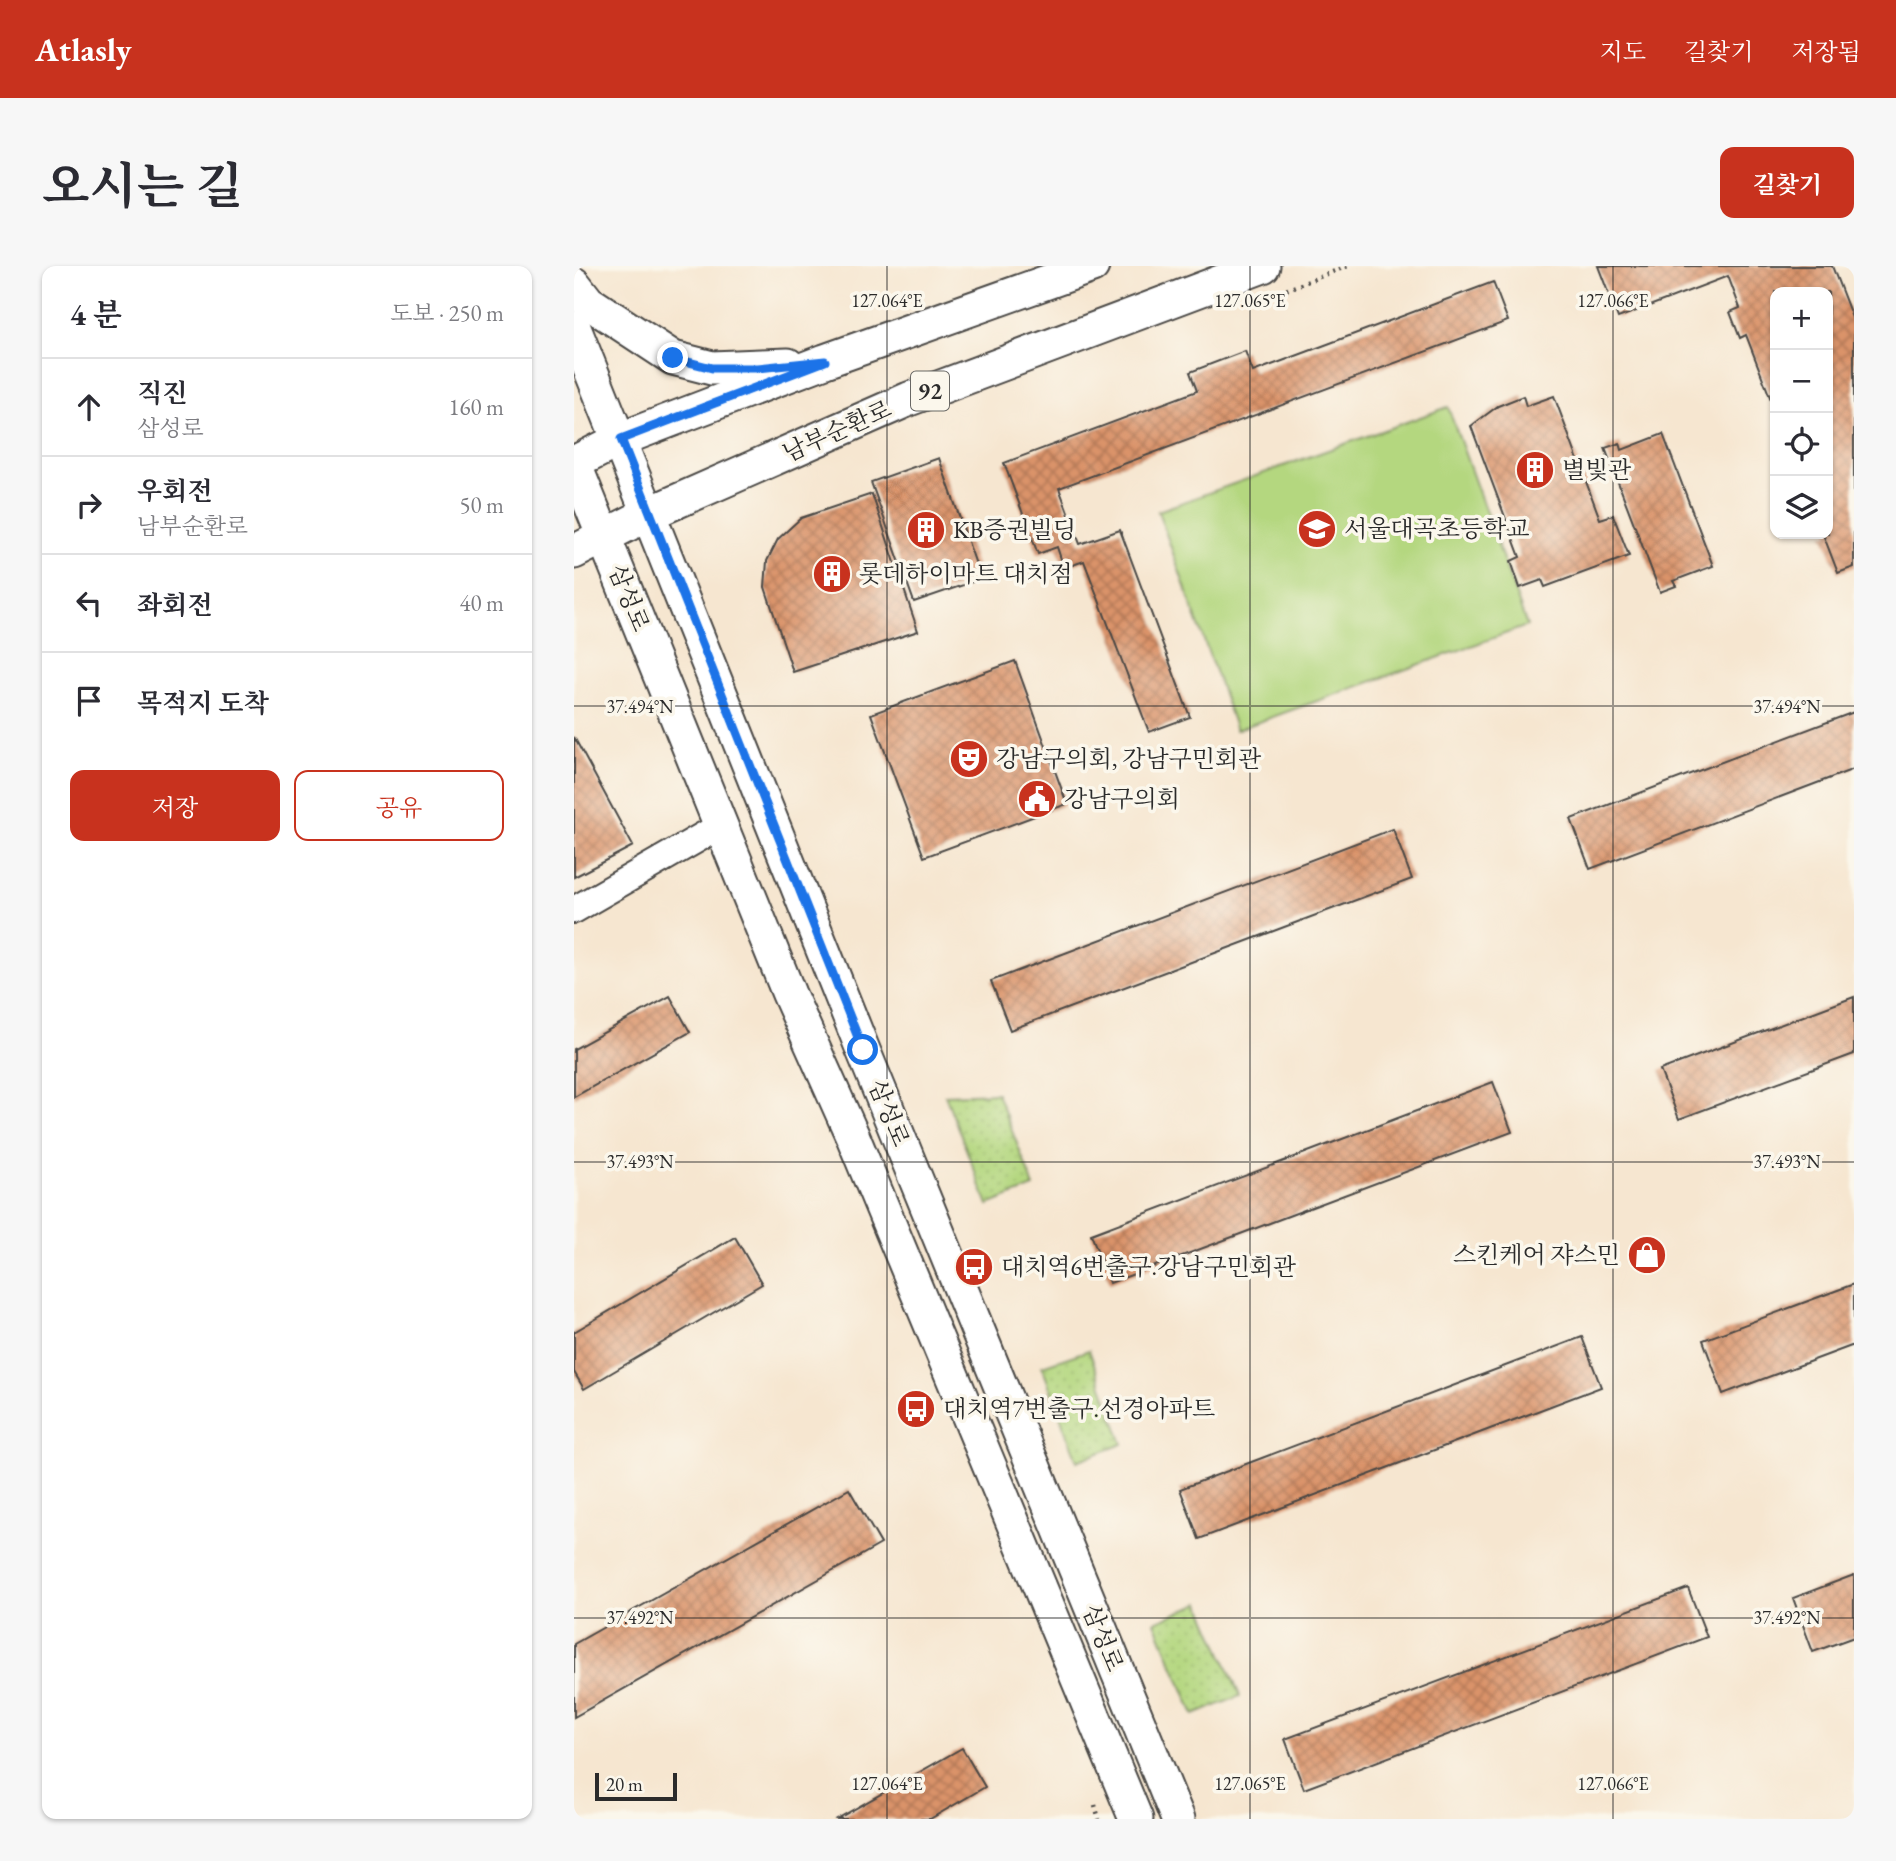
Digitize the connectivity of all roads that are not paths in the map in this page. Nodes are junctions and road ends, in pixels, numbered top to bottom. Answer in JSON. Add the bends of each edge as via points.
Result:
{"nodes":[{"id":1,"x":1092,"y":266,"type":"edge"},
{"id":2,"x":1263,"y":266,"type":"edge"},
{"id":3,"x":574,"y":284,"type":"edge"},
{"id":4,"x":574,"y":328,"type":"edge"},
{"id":5,"x":825,"y":361,"type":"junction"},
{"id":6,"x":621,"y":439,"type":"junction"},
{"id":7,"x":574,"y":463,"type":"edge"},
{"id":8,"x":648,"y":514,"type":"junction"},
{"id":9,"x":604,"y":535,"type":"junction"},
{"id":10,"x":574,"y":552,"type":"edge"},
{"id":11,"x":720,"y":826,"type":"junction"},
{"id":12,"x":574,"y":910,"type":"edge"},
{"id":13,"x":1165,"y":1788,"type":"junction"},
{"id":14,"x":1130,"y":1812,"type":"edge"},
{"id":15,"x":1178,"y":1819,"type":"edge"},
{"id":16,"x":1185,"y":1819,"type":"edge"}],
"edges":[{"from":1,"to":5,"type":"main road"},
{"from":2,"to":8,"type":"main road","name":"남부순환로","number":"92","via":[[909,399]]},
{"from":3,"to":5,"type":"main road","via":[[589,302],[673,358],[712,368]]},
{"from":4,"to":6,"type":"main road","name":"삼성로"},
{"from":5,"to":6,"type":"main road"},
{"from":6,"to":7,"type":"main road"},
{"from":6,"to":8,"type":"main road","name":"삼성로"},
{"from":7,"to":9,"type":"main road","name":"삼성로"},
{"from":8,"to":9,"type":"main road","name":"남부순환로","number":"92"},
{"from":8,"to":13,"type":"main road","name":"삼성로"},
{"from":9,"to":10,"type":"main road","name":"남부순환로","number":"92"},
{"from":9,"to":11,"type":"main road","name":"삼성로"},
{"from":11,"to":12,"type":"street"},
{"from":11,"to":14,"type":"main road","name":"삼성로"},
{"from":13,"to":15,"type":"main road","name":"삼성로"},
{"from":13,"to":16,"type":"main road"}]}
